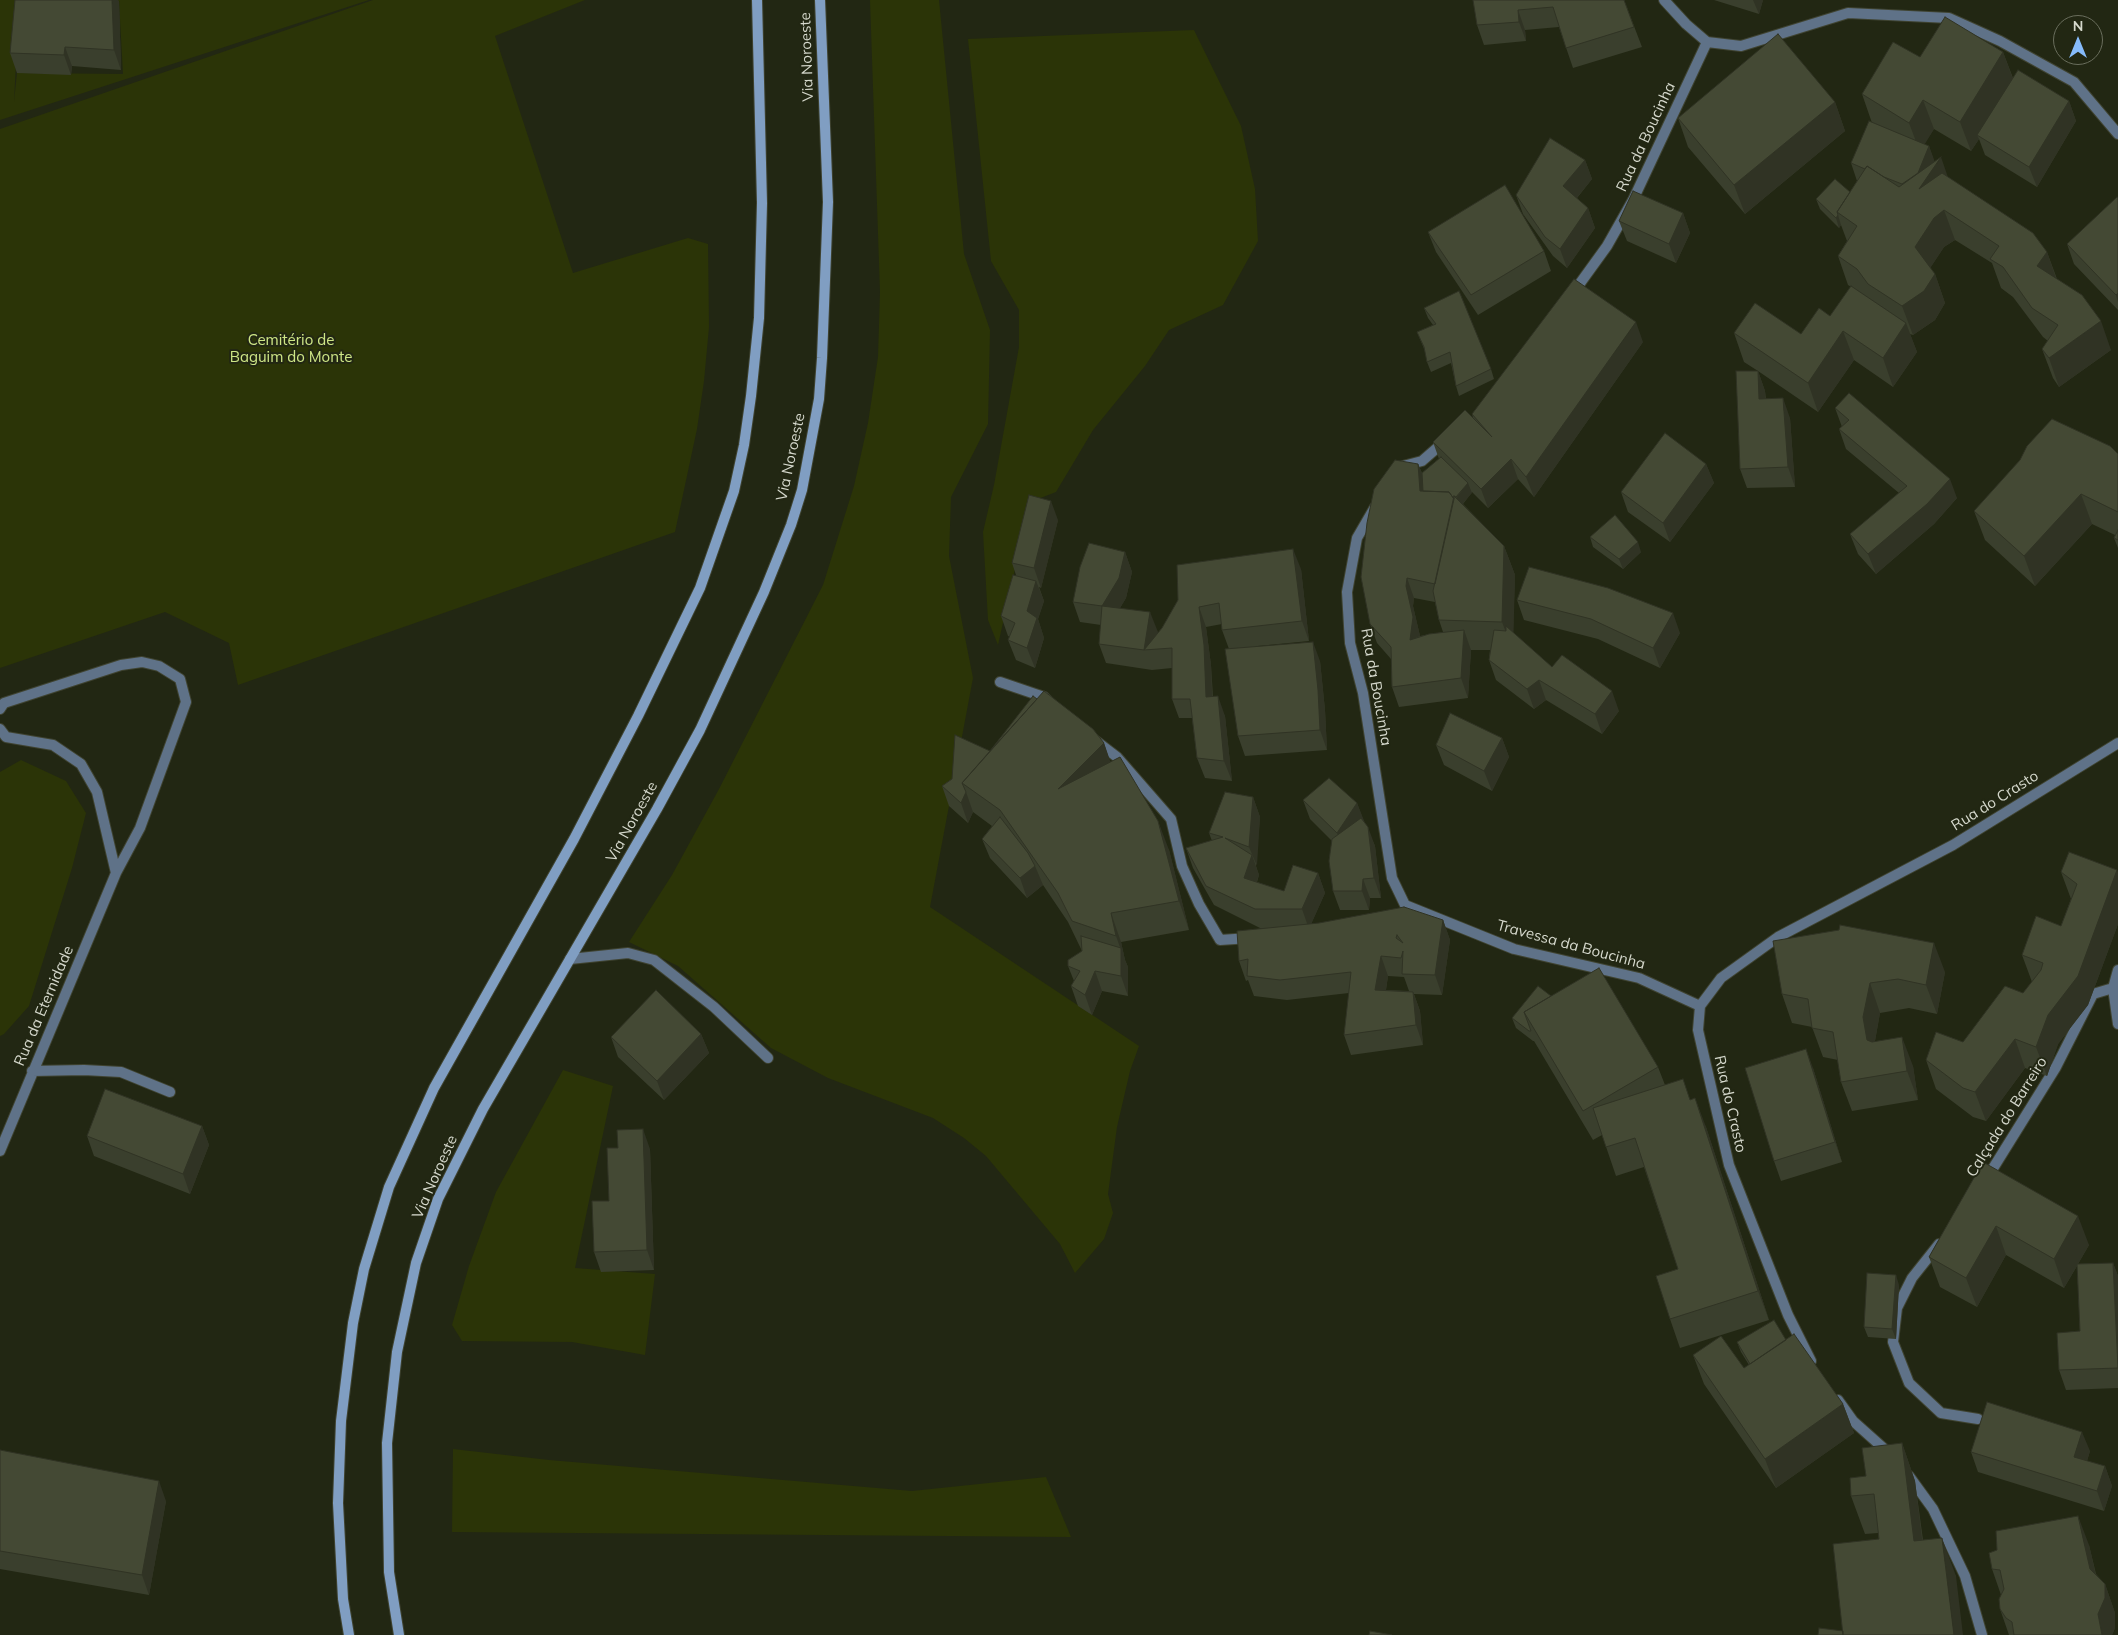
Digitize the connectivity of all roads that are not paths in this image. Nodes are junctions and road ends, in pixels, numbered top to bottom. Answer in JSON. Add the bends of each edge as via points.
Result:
{"nodes":[{"id":1,"x":756,"y":0,"type":"edge"},
{"id":2,"x":820,"y":0,"type":"edge"},
{"id":3,"x":1664,"y":0,"type":"edge"},
{"id":4,"x":1707,"y":42,"type":"junction"},
{"id":5,"x":2118,"y":134,"type":"edge"},
{"id":6,"x":1564,"y":305,"type":"edge"},
{"id":7,"x":1450,"y":436,"type":"edge"},
{"id":8,"x":1397,"y":472,"type":"edge"},
{"id":9,"x":1379,"y":498,"type":"edge"},
{"id":10,"x":1000,"y":682,"type":"dead end"},
{"id":11,"x":0,"y":709,"type":"edge"},
{"id":12,"x":1058,"y":710,"type":"edge"},
{"id":13,"x":0,"y":728,"type":"edge"},
{"id":14,"x":1087,"y":734,"type":"edge"},
{"id":15,"x":2118,"y":743,"type":"edge"},
{"id":16,"x":116,"y":873,"type":"junction"},
{"id":17,"x":1401,"y":908,"type":"joint"},
{"id":18,"x":1257,"y":938,"type":"edge"},
{"id":19,"x":570,"y":959,"type":"junction"},
{"id":20,"x":2118,"y":970,"type":"edge"},
{"id":21,"x":2113,"y":988,"type":"junction"},
{"id":22,"x":1700,"y":1006,"type":"junction"},
{"id":23,"x":2118,"y":1024,"type":"edge"},
{"id":24,"x":768,"y":1058,"type":"dead end"},
{"id":25,"x":32,"y":1072,"type":"junction"},
{"id":26,"x":170,"y":1092,"type":"dead end"},
{"id":27,"x":0,"y":1151,"type":"edge"},
{"id":28,"x":1983,"y":1185,"type":"edge"},
{"id":29,"x":1945,"y":1237,"type":"edge"},
{"id":30,"x":1816,"y":1368,"type":"edge"},
{"id":31,"x":1832,"y":1391,"type":"edge"},
{"id":32,"x":1978,"y":1419,"type":"dead end"},
{"id":33,"x":349,"y":1635,"type":"edge"},
{"id":34,"x":399,"y":1635,"type":"edge"},
{"id":35,"x":1982,"y":1635,"type":"edge"}],
"edges":[{"from":1,"to":33,"type":"main road","via":[[762,203],[759,318],[744,445],[734,491],[700,588],[638,716],[574,839],[434,1088],[389,1188],[364,1269],[341,1421],[338,1503],[343,1599]]},
{"from":2,"to":19,"type":"main road","name":"Via Noroeste","via":[[828,202],[819,399],[802,490],[764,592],[700,730]]},
{"from":3,"to":4,"type":"street"},
{"from":4,"to":5,"type":"street","via":[[1741,46],[1848,12],[1950,18],[2074,82]]},
{"from":4,"to":6,"type":"street","name":"Rua da Boucinha","via":[[1633,200],[1594,266]]},
{"from":7,"to":8,"type":"street","via":[[1422,462],[1402,466]]},
{"from":9,"to":17,"type":"street","name":"Rua da Boucinha","via":[[1357,538],[1347,592],[1350,643],[1363,693],[1392,878]]},
{"from":10,"to":12,"type":"street","via":[[1044,697]]},
{"from":11,"to":16,"type":"street","name":"Rua da Eternidade","via":[[4,704],[122,665],[142,662],[159,666],[180,679],[186,702],[180,721],[140,828]]},
{"from":13,"to":16,"type":"street","via":[[6,737],[53,745],[81,764],[97,792]]},
{"from":14,"to":18,"type":"street","via":[[1117,757],[1171,819],[1182,866],[1220,940]]},
{"from":15,"to":22,"type":"street","name":"Rua do Crasto","via":[[1953,844],[1778,937],[1721,978]]},
{"from":16,"to":25,"type":"street","name":"Rua da Eternidade"},
{"from":17,"to":22,"type":"street","name":"Travessa da Boucinha","via":[[1514,949],[1639,978]]},
{"from":19,"to":24,"type":"street","via":[[628,953],[654,960],[714,1007]]},
{"from":19,"to":34,"type":"main road","name":"Via Noroeste","via":[[483,1109],[438,1199],[416,1263],[397,1352],[387,1443],[389,1572]]},
{"from":20,"to":21,"type":"street"},
{"from":21,"to":23,"type":"street"},
{"from":21,"to":28,"type":"street","name":"Calçada do Barreiro","via":[[2094,994],[2056,1067]]},
{"from":22,"to":30,"type":"street","name":"Rua do Crasto","via":[[1698,1030],[1729,1165],[1788,1315]]},
{"from":25,"to":26,"type":"street","via":[[121,1072]]},
{"from":25,"to":27,"type":"street","name":"Rua da Eternidade"},
{"from":29,"to":32,"type":"street","via":[[1912,1278],[1897,1308],[1893,1342],[1909,1383],[1940,1413]]},
{"from":31,"to":35,"type":"street","via":[[1853,1421],[1900,1463],[1933,1509],[1965,1576]]}]}
